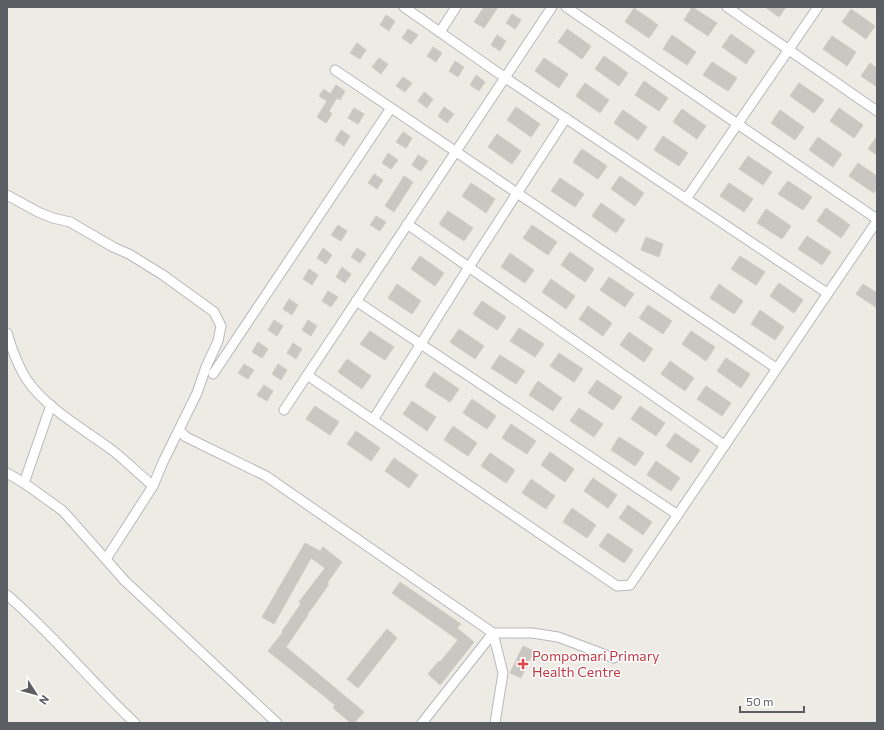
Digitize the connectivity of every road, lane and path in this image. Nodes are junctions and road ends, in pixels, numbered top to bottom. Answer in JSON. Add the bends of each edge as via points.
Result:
{"nodes":[{"id":1,"x":404,"y":7,"type":"edge"},
{"id":2,"x":456,"y":7,"type":"edge"},
{"id":3,"x":552,"y":7,"type":"edge"},
{"id":4,"x":566,"y":7,"type":"edge"},
{"id":5,"x":727,"y":7,"type":"edge"},
{"id":6,"x":818,"y":7,"type":"edge"},
{"id":7,"x":440,"y":32,"type":"junction"},
{"id":8,"x":788,"y":50,"type":"junction"},
{"id":9,"x":335,"y":70,"type":"dead end"},
{"id":10,"x":504,"y":77,"type":"junction"},
{"id":11,"x":391,"y":108,"type":"junction"},
{"id":12,"x":877,"y":111,"type":"edge"},
{"id":13,"x":566,"y":118,"type":"junction"},
{"id":14,"x":738,"y":124,"type":"junction"},
{"id":15,"x":455,"y":152,"type":"junction"},
{"id":16,"x":516,"y":193,"type":"junction"},
{"id":17,"x":7,"y":194,"type":"edge"},
{"id":18,"x":686,"y":199,"type":"junction"},
{"id":19,"x":877,"y":220,"type":"edge"},
{"id":20,"x":407,"y":224,"type":"junction"},
{"id":21,"x":469,"y":267,"type":"junction"},
{"id":22,"x":827,"y":293,"type":"junction"},
{"id":23,"x":356,"y":301,"type":"junction"},
{"id":24,"x":7,"y":333,"type":"edge"},
{"id":25,"x":420,"y":344,"type":"junction"},
{"id":26,"x":776,"y":368,"type":"junction"},
{"id":27,"x":213,"y":374,"type":"dead end"},
{"id":28,"x":307,"y":375,"type":"junction"},
{"id":29,"x":51,"y":405,"type":"junction"},
{"id":30,"x":284,"y":410,"type":"dead end"},
{"id":31,"x":373,"y":420,"type":"junction"},
{"id":32,"x":179,"y":430,"type":"junction"},
{"id":33,"x":724,"y":445,"type":"junction"},
{"id":34,"x":7,"y":473,"type":"edge"},
{"id":35,"x":24,"y":482,"type":"junction"},
{"id":36,"x":153,"y":486,"type":"junction"},
{"id":37,"x":678,"y":515,"type":"junction"},
{"id":38,"x":106,"y":559,"type":"junction"},
{"id":39,"x":7,"y":595,"type":"edge"},
{"id":40,"x":493,"y":633,"type":"junction"},
{"id":41,"x":614,"y":658,"type":"dead end"},
{"id":42,"x":135,"y":723,"type":"edge"},
{"id":43,"x":277,"y":723,"type":"edge"},
{"id":44,"x":422,"y":723,"type":"edge"},
{"id":45,"x":495,"y":723,"type":"edge"}],
"edges":[{"from":1,"to":7,"type":"street"},
{"from":2,"to":7,"type":"street"},
{"from":3,"to":10,"type":"street"},
{"from":4,"to":14,"type":"street"},
{"from":5,"to":8,"type":"street"},
{"from":6,"to":8,"type":"street"},
{"from":7,"to":10,"type":"street"},
{"from":8,"to":12,"type":"street"},
{"from":8,"to":14,"type":"street"},
{"from":9,"to":11,"type":"street"},
{"from":10,"to":13,"type":"street"},
{"from":10,"to":15,"type":"street"},
{"from":11,"to":15,"type":"street"},
{"from":11,"to":27,"type":"street"},
{"from":13,"to":16,"type":"street"},
{"from":13,"to":18,"type":"street"},
{"from":14,"to":18,"type":"street"},
{"from":14,"to":19,"type":"street"},
{"from":15,"to":16,"type":"street"},
{"from":15,"to":20,"type":"street"},
{"from":16,"to":21,"type":"street"},
{"from":16,"to":26,"type":"street"},
{"from":17,"to":32,"type":"street","via":[[43,214],[70,222],[129,254],[214,312],[222,326],[218,341]]},
{"from":18,"to":22,"type":"street"},
{"from":19,"to":22,"type":"street"},
{"from":20,"to":21,"type":"street"},
{"from":20,"to":23,"type":"street"},
{"from":21,"to":25,"type":"street"},
{"from":21,"to":33,"type":"street"},
{"from":22,"to":26,"type":"street"},
{"from":23,"to":25,"type":"street"},
{"from":23,"to":28,"type":"street"},
{"from":24,"to":29,"type":"street","via":[[16,362],[28,382]]},
{"from":25,"to":31,"type":"street"},
{"from":25,"to":37,"type":"street"},
{"from":26,"to":33,"type":"street"},
{"from":28,"to":30,"type":"street"},
{"from":28,"to":31,"type":"street"},
{"from":29,"to":35,"type":"street"},
{"from":29,"to":36,"type":"street"},
{"from":31,"to":37,"type":"street","via":[[617,586],[630,585]]},
{"from":32,"to":36,"type":"street"},
{"from":32,"to":40,"type":"street","via":[[186,437],[266,476]]},
{"from":33,"to":37,"type":"street"},
{"from":34,"to":35,"type":"street"},
{"from":35,"to":38,"type":"street","via":[[63,511]]},
{"from":36,"to":38,"type":"street"},
{"from":38,"to":43,"type":"street","via":[[125,580]]},
{"from":39,"to":42,"type":"street"},
{"from":40,"to":41,"type":"street","via":[[532,633],[558,637]]},
{"from":40,"to":44,"type":"street"},
{"from":40,"to":45,"type":"street","via":[[503,673]]}]}
